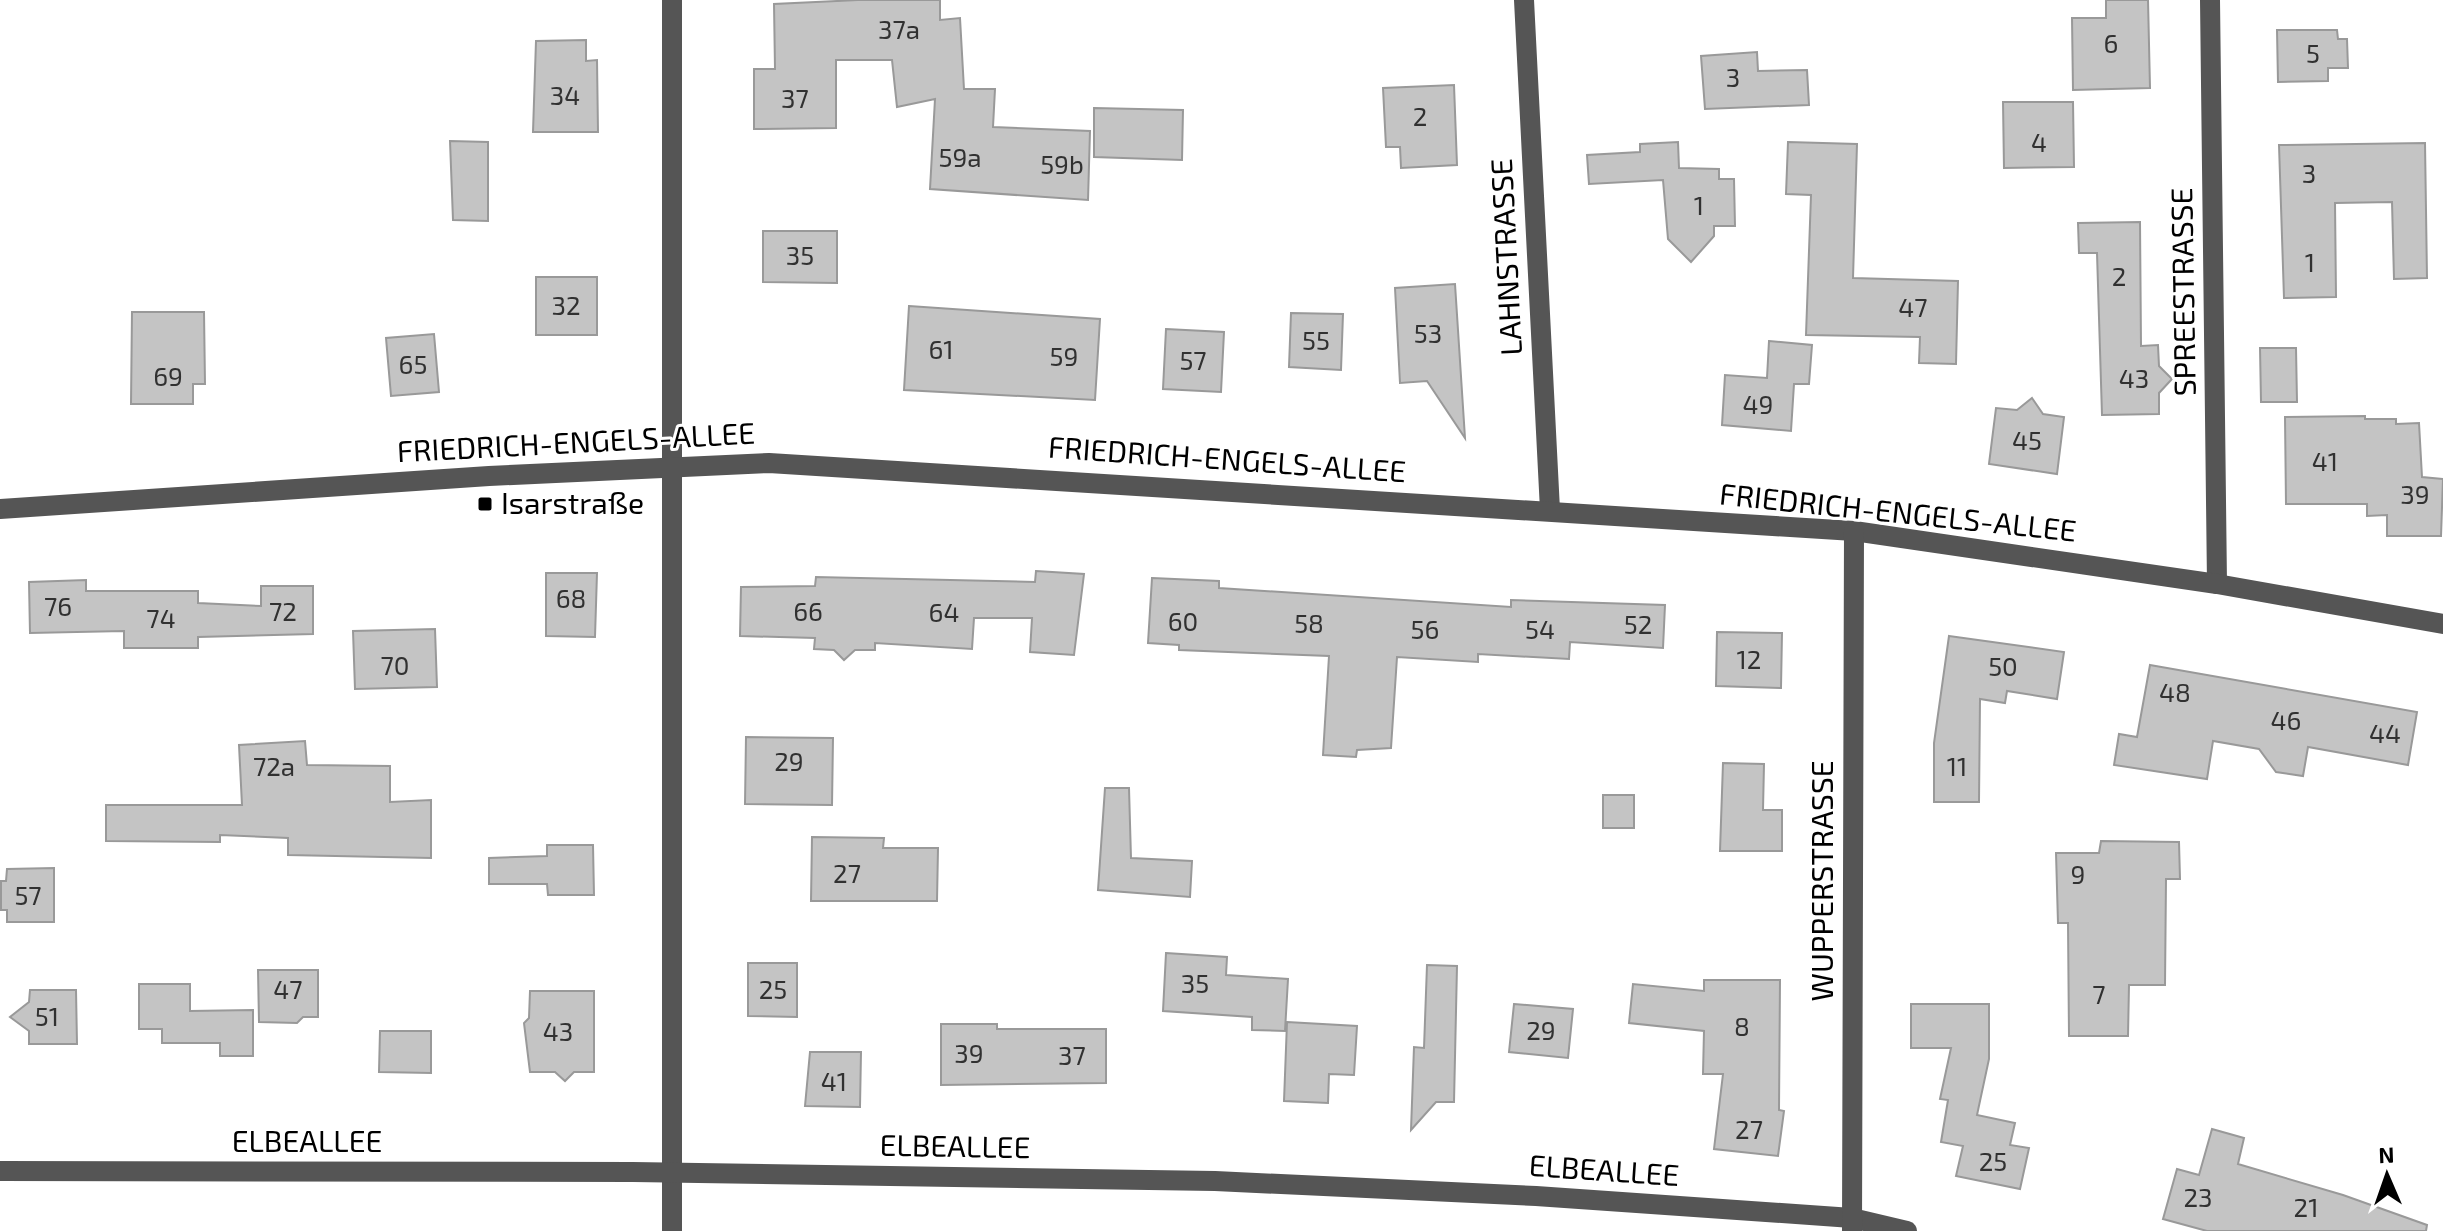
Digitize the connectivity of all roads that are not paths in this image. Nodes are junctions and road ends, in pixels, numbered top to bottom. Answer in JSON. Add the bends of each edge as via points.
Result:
{"nodes":[{"id":1,"x":672,"y":0,"type":"edge"},
{"id":2,"x":1524,"y":0,"type":"edge"},
{"id":3,"x":2210,"y":0,"type":"edge"},
{"id":4,"x":672,"y":465,"type":"junction"},
{"id":5,"x":0,"y":509,"type":"edge"},
{"id":6,"x":1550,"y":510,"type":"junction"},
{"id":7,"x":1854,"y":531,"type":"junction"},
{"id":8,"x":2217,"y":584,"type":"junction"},
{"id":9,"x":2443,"y":624,"type":"edge"},
{"id":10,"x":0,"y":1171,"type":"edge"},
{"id":11,"x":673,"y":1172,"type":"junction"},
{"id":12,"x":1852,"y":1224,"type":"edge"},
{"id":13,"x":672,"y":1231,"type":"edge"},
{"id":14,"x":1907,"y":1231,"type":"edge"}],
"edges":[{"from":1,"to":4,"type":"street"},
{"from":2,"to":6,"type":"street","name":"LAHNSTRASSE"},
{"from":3,"to":8,"type":"street","name":"SPREESTRASSE"},
{"from":4,"to":5,"type":"street","name":"FRIEDRICH-ENGELS-ALLEE"},
{"from":4,"to":6,"type":"street","name":"FRIEDRICH-ENGELS-ALLEE","via":[[769,463]]},
{"from":4,"to":11,"type":"street"},
{"from":6,"to":7,"type":"street","name":"FRIEDRICH-ENGELS-ALLEE"},
{"from":7,"to":8,"type":"street","name":"FRIEDRICH-ENGELS-ALLEE"},
{"from":7,"to":12,"type":"street","name":"WUPPERSTRASSE"},
{"from":8,"to":9,"type":"street","name":"FRIEDRICH-ENGELS-ALLEE"},
{"from":10,"to":11,"type":"street","name":"ELBEALLEE"},
{"from":11,"to":12,"type":"street","name":"ELBEALLEE","via":[[1215,1181],[1536,1196]]},
{"from":11,"to":13,"type":"street"},
{"from":12,"to":14,"type":"street","name":"ELBEALLEE"}]}
